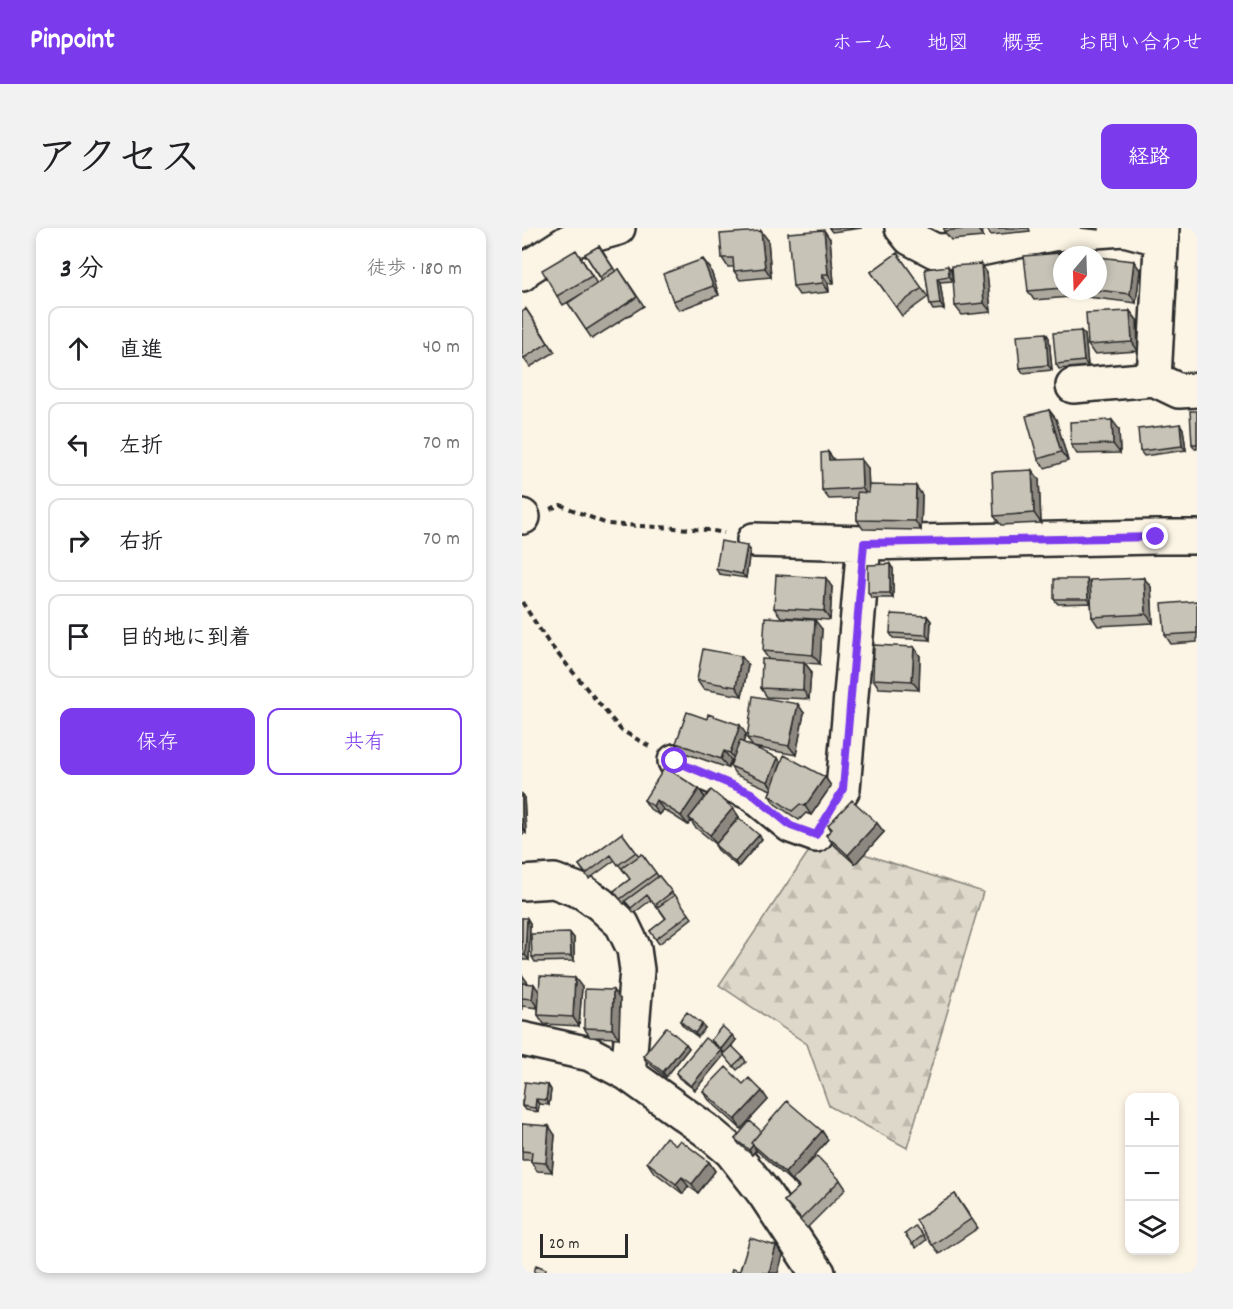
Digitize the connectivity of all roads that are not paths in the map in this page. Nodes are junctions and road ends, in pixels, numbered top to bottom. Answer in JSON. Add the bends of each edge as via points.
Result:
{"nodes":[{"id":1,"x":618,"y":228,"type":"edge"},
{"id":2,"x":902,"y":228,"type":"edge"},
{"id":3,"x":1162,"y":234,"type":"edge"},
{"id":4,"x":522,"y":274,"type":"edge"},
{"id":5,"x":1154,"y":379,"type":"junction"},
{"id":6,"x":1073,"y":386,"type":"dead end"},
{"id":7,"x":1197,"y":390,"type":"edge"},
{"id":8,"x":1197,"y":537,"type":"edge"},
{"id":9,"x":754,"y":540,"type":"road end"},
{"id":10,"x":864,"y":543,"type":"junction"},
{"id":11,"x":675,"y":761,"type":"road end"},
{"id":12,"x":522,"y":884,"type":"edge"},
{"id":13,"x":522,"y":1039,"type":"edge"},
{"id":14,"x":628,"y":1074,"type":"junction"},
{"id":15,"x":810,"y":1269,"type":"edge"}],
"edges":[{"from":1,"to":4,"type":"street","via":[[568,242]]},
{"from":2,"to":3,"type":"street","via":[[910,238],[935,251],[975,250],[1052,234],[1124,229]]},
{"from":3,"to":5,"type":"street"},
{"from":5,"to":6,"type":"street"},
{"from":5,"to":7,"type":"street","via":[[1179,391]]},
{"from":8,"to":10,"type":"street"},
{"from":9,"to":10,"type":"street"},
{"from":10,"to":11,"type":"street","via":[[843,789],[816,835],[791,826],[751,793]]},
{"from":12,"to":14,"type":"street","via":[[554,881],[583,892],[622,924],[634,949],[637,970]]},
{"from":13,"to":14,"type":"street","via":[[590,1054]]},
{"from":14,"to":15,"type":"street","via":[[731,1151],[764,1193]]}]}
